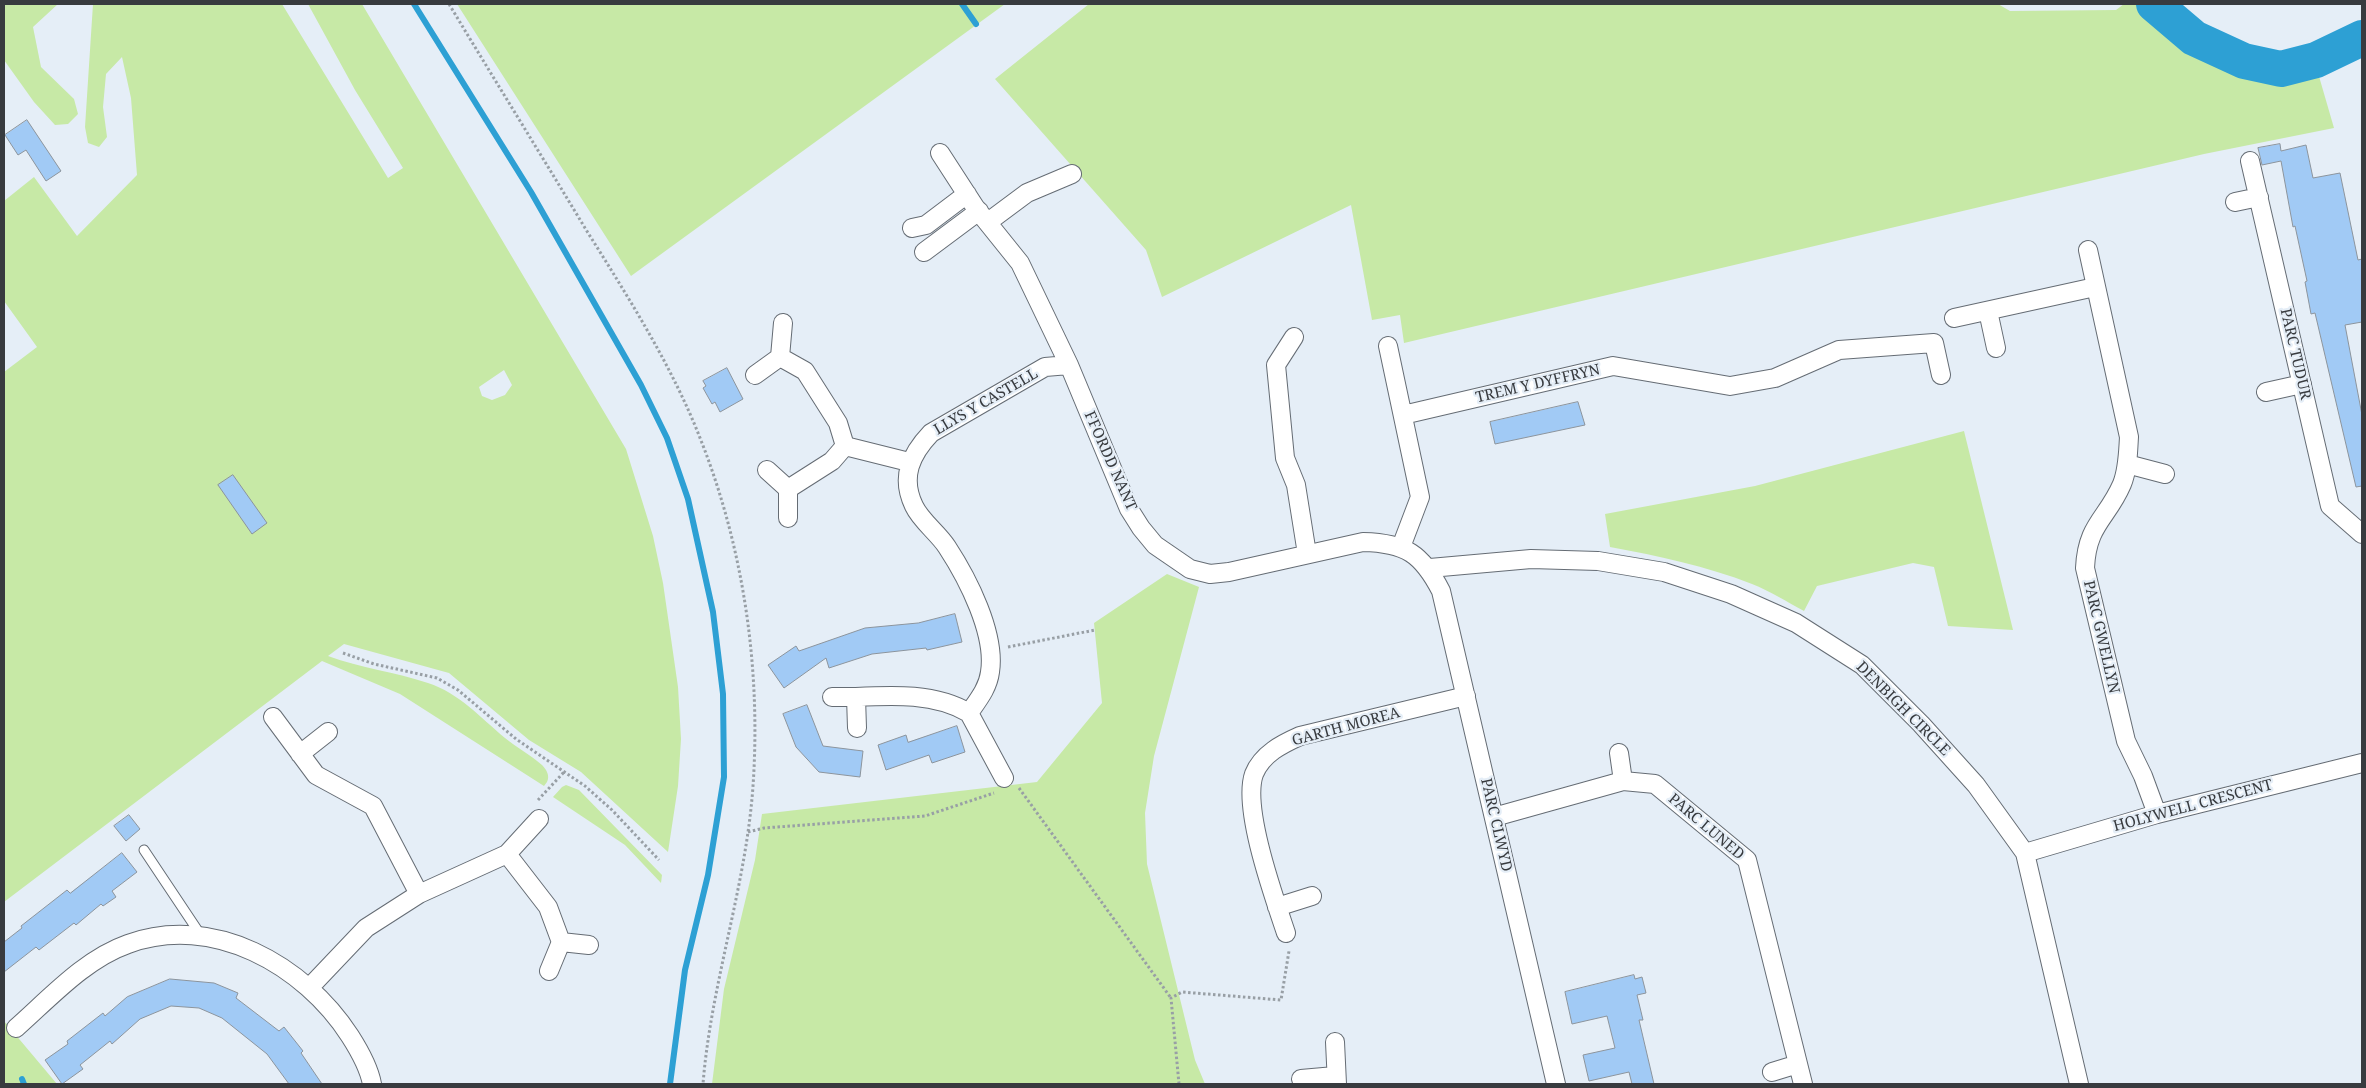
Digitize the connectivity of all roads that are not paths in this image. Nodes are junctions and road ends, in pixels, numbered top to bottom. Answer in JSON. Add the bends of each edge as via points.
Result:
{"nodes":[{"id":1,"x":940,"y":153,"type":"dead end"},
{"id":2,"x":2250,"y":161,"type":"dead end"},
{"id":3,"x":1072,"y":174,"type":"dead end"},
{"id":4,"x":967,"y":194,"type":"junction"},
{"id":5,"x":2259,"y":197,"type":"junction"},
{"id":6,"x":2236,"y":202,"type":"dead end"},
{"id":7,"x":983,"y":217,"type":"junction"},
{"id":8,"x":912,"y":228,"type":"dead end"},
{"id":9,"x":2088,"y":250,"type":"dead end"},
{"id":10,"x":924,"y":252,"type":"dead end"},
{"id":11,"x":2095,"y":287,"type":"junction"},
{"id":12,"x":1988,"y":311,"type":"junction"},
{"id":13,"x":1954,"y":318,"type":"dead end"},
{"id":14,"x":783,"y":324,"type":"dead end"},
{"id":15,"x":1294,"y":337,"type":"dead end"},
{"id":16,"x":1388,"y":346,"type":"dead end"},
{"id":17,"x":1996,"y":348,"type":"dead end"},
{"id":18,"x":780,"y":357,"type":"junction"},
{"id":19,"x":1069,"y":365,"type":"junction"},
{"id":20,"x":755,"y":375,"type":"dead end"},
{"id":21,"x":1942,"y":376,"type":"dead end"},
{"id":22,"x":2302,"y":384,"type":"junction"},
{"id":23,"x":2266,"y":392,"type":"dead end"},
{"id":24,"x":1403,"y":415,"type":"junction"},
{"id":25,"x":845,"y":446,"type":"junction"},
{"id":26,"x":909,"y":462,"type":"junction"},
{"id":27,"x":2127,"y":464,"type":"junction"},
{"id":28,"x":767,"y":470,"type":"dead end"},
{"id":29,"x":2165,"y":474,"type":"dead end"},
{"id":30,"x":788,"y":489,"type":"junction"},
{"id":31,"x":788,"y":518,"type":"dead end"},
{"id":32,"x":2362,"y":534,"type":"edge"},
{"id":33,"x":1401,"y":547,"type":"junction"},
{"id":34,"x":1307,"y":554,"type":"junction"},
{"id":35,"x":1430,"y":568,"type":"junction"},
{"id":36,"x":1466,"y":696,"type":"junction"},
{"id":37,"x":832,"y":697,"type":"dead end"},
{"id":38,"x":856,"y":697,"type":"junction"},
{"id":39,"x":969,"y":713,"type":"junction"},
{"id":40,"x":273,"y":718,"type":"dead end"},
{"id":41,"x":857,"y":728,"type":"dead end"},
{"id":42,"x":328,"y":732,"type":"dead end"},
{"id":43,"x":1619,"y":753,"type":"dead end"},
{"id":44,"x":300,"y":754,"type":"junction"},
{"id":45,"x":2362,"y":763,"type":"edge"},
{"id":46,"x":1004,"y":778,"type":"road end"},
{"id":47,"x":1623,"y":781,"type":"junction"},
{"id":48,"x":2157,"y":814,"type":"junction"},
{"id":49,"x":1494,"y":817,"type":"junction"},
{"id":50,"x":539,"y":819,"type":"road end"},
{"id":51,"x":144,"y":850,"type":"dead end"},
{"id":52,"x":2025,"y":853,"type":"junction"},
{"id":53,"x":507,"y":854,"type":"junction"},
{"id":54,"x":419,"y":894,"type":"junction"},
{"id":55,"x":1312,"y":896,"type":"dead end"},
{"id":56,"x":1277,"y":906,"type":"junction"},
{"id":57,"x":1286,"y":933,"type":"road end"},
{"id":58,"x":202,"y":937,"type":"junction"},
{"id":59,"x":561,"y":942,"type":"junction"},
{"id":60,"x":589,"y":944,"type":"dead end"},
{"id":61,"x":549,"y":971,"type":"dead end"},
{"id":62,"x":309,"y":988,"type":"junction"},
{"id":63,"x":16,"y":1028,"type":"dead end"},
{"id":64,"x":1335,"y":1042,"type":"dead end"},
{"id":65,"x":1798,"y":1064,"type":"junction"},
{"id":66,"x":1772,"y":1072,"type":"dead end"},
{"id":67,"x":1301,"y":1079,"type":"dead end"},
{"id":68,"x":1336,"y":1080,"type":"edge"},
{"id":69,"x":369,"y":1083,"type":"edge"},
{"id":70,"x":1556,"y":1084,"type":"edge"},
{"id":71,"x":1803,"y":1084,"type":"edge"},
{"id":72,"x":2079,"y":1084,"type":"edge"}],
"edges":[{"from":1,"to":4,"type":"street","name":"FFORDD NANT"},
{"from":2,"to":5,"type":"street","name":"PARC TUDUR"},
{"from":3,"to":7,"type":"street"},
{"from":4,"to":7,"type":"street","name":"FFORDD NANT"},
{"from":4,"to":8,"type":"street","via":[[926,225]]},
{"from":5,"to":6,"type":"street"},
{"from":5,"to":22,"type":"street","name":"PARC TUDUR"},
{"from":7,"to":10,"type":"street"},
{"from":7,"to":19,"type":"street","name":"FFORDD NANT","via":[[1020,262]]},
{"from":9,"to":11,"type":"street","name":"PARC GWELLYN"},
{"from":11,"to":12,"type":"street"},
{"from":11,"to":27,"type":"street","name":"PARC GWELLYN","via":[[2129,437]]},
{"from":12,"to":13,"type":"street"},
{"from":12,"to":17,"type":"street"},
{"from":14,"to":18,"type":"street"},
{"from":15,"to":34,"type":"street","via":[[1268,366],[1285,458],[1296,485]]},
{"from":16,"to":24,"type":"street"},
{"from":18,"to":20,"type":"street"},
{"from":18,"to":25,"type":"street","via":[[805,371],[838,423]]},
{"from":19,"to":26,"type":"street","name":"LLYS Y CASTELL","via":[[1045,367],[930,433]]},
{"from":19,"to":34,"type":"street","name":"FFORDD NANT","via":[[1129,509],[1155,545],[1190,569],[1210,574]]},
{"from":21,"to":24,"type":"street","name":"TREM Y DYFFRYN","via":[[1934,343],[1839,350],[1775,378],[1730,386],[1613,366]]},
{"from":22,"to":23,"type":"street"},
{"from":22,"to":32,"type":"street","name":"PARC TUDUR","via":[[2330,506]]},
{"from":24,"to":33,"type":"street","via":[[1420,497]]},
{"from":25,"to":26,"type":"street"},
{"from":25,"to":30,"type":"street","via":[[832,461]]},
{"from":26,"to":39,"type":"street","via":[[909,486],[914,506],[948,548],[983,620],[991,651],[990,673],[984,692]]},
{"from":27,"to":29,"type":"street"},
{"from":27,"to":48,"type":"street","name":"PARC GWELLYN","via":[[2123,482],[2093,528],[2086,550],[2085,568],[2126,741]]},
{"from":28,"to":30,"type":"street"},
{"from":30,"to":31,"type":"street"},
{"from":33,"to":34,"type":"street","name":"FFORDD NANT","via":[[1384,542],[1363,542]]},
{"from":33,"to":35,"type":"street","name":"FFORDD NANT","via":[[1418,556]]},
{"from":35,"to":36,"type":"street","name":"PARC CLWYD","via":[[1442,591]]},
{"from":35,"to":52,"type":"street","name":"DENBIGH CIRCLE","via":[[1531,559],[1598,561],[1664,572],[1731,594],[1796,622],[1862,665],[1921,724],[1976,785]]},
{"from":36,"to":49,"type":"street","name":"PARC CLWYD"},
{"from":36,"to":56,"type":"street","name":"GARTH MOREA","via":[[1300,736],[1268,754],[1255,772],[1250,794],[1252,816]]},
{"from":37,"to":38,"type":"street"},
{"from":38,"to":39,"type":"street","via":[[895,695],[935,700],[957,705]]},
{"from":38,"to":41,"type":"street"},
{"from":39,"to":46,"type":"street"},
{"from":40,"to":44,"type":"street"},
{"from":42,"to":44,"type":"street"},
{"from":43,"to":47,"type":"street"},
{"from":44,"to":54,"type":"street","via":[[316,775],[373,806]]},
{"from":45,"to":48,"type":"street","name":"HOLYWELL CRESCENT"},
{"from":47,"to":49,"type":"street","name":"PARC LUNED"},
{"from":47,"to":65,"type":"street","name":"PARC LUNED","via":[[1655,784],[1747,860]]},
{"from":48,"to":52,"type":"street","name":"HOLYWELL CRESCENT"},
{"from":49,"to":70,"type":"street","name":"PARC CLWYD"},
{"from":50,"to":53,"type":"street"},
{"from":51,"to":58,"type":"lane"},
{"from":52,"to":72,"type":"street","name":"DENBIGH CIRCLE"},
{"from":53,"to":54,"type":"street"},
{"from":53,"to":59,"type":"street","via":[[548,907]]},
{"from":54,"to":62,"type":"street","via":[[366,928]]},
{"from":55,"to":56,"type":"street"},
{"from":56,"to":57,"type":"street","name":"GARTH MOREA"},
{"from":58,"to":62,"type":"street","via":[[246,947],[272,960]]},
{"from":58,"to":63,"type":"street","via":[[170,935],[127,944],[91,964]]},
{"from":59,"to":60,"type":"street"},
{"from":59,"to":61,"type":"street"},
{"from":62,"to":69,"type":"street","via":[[339,1020],[358,1049]]},
{"from":64,"to":68,"type":"street"},
{"from":65,"to":66,"type":"street"},
{"from":65,"to":71,"type":"street","name":"PARC LUNED"},
{"from":67,"to":68,"type":"street"}]}
